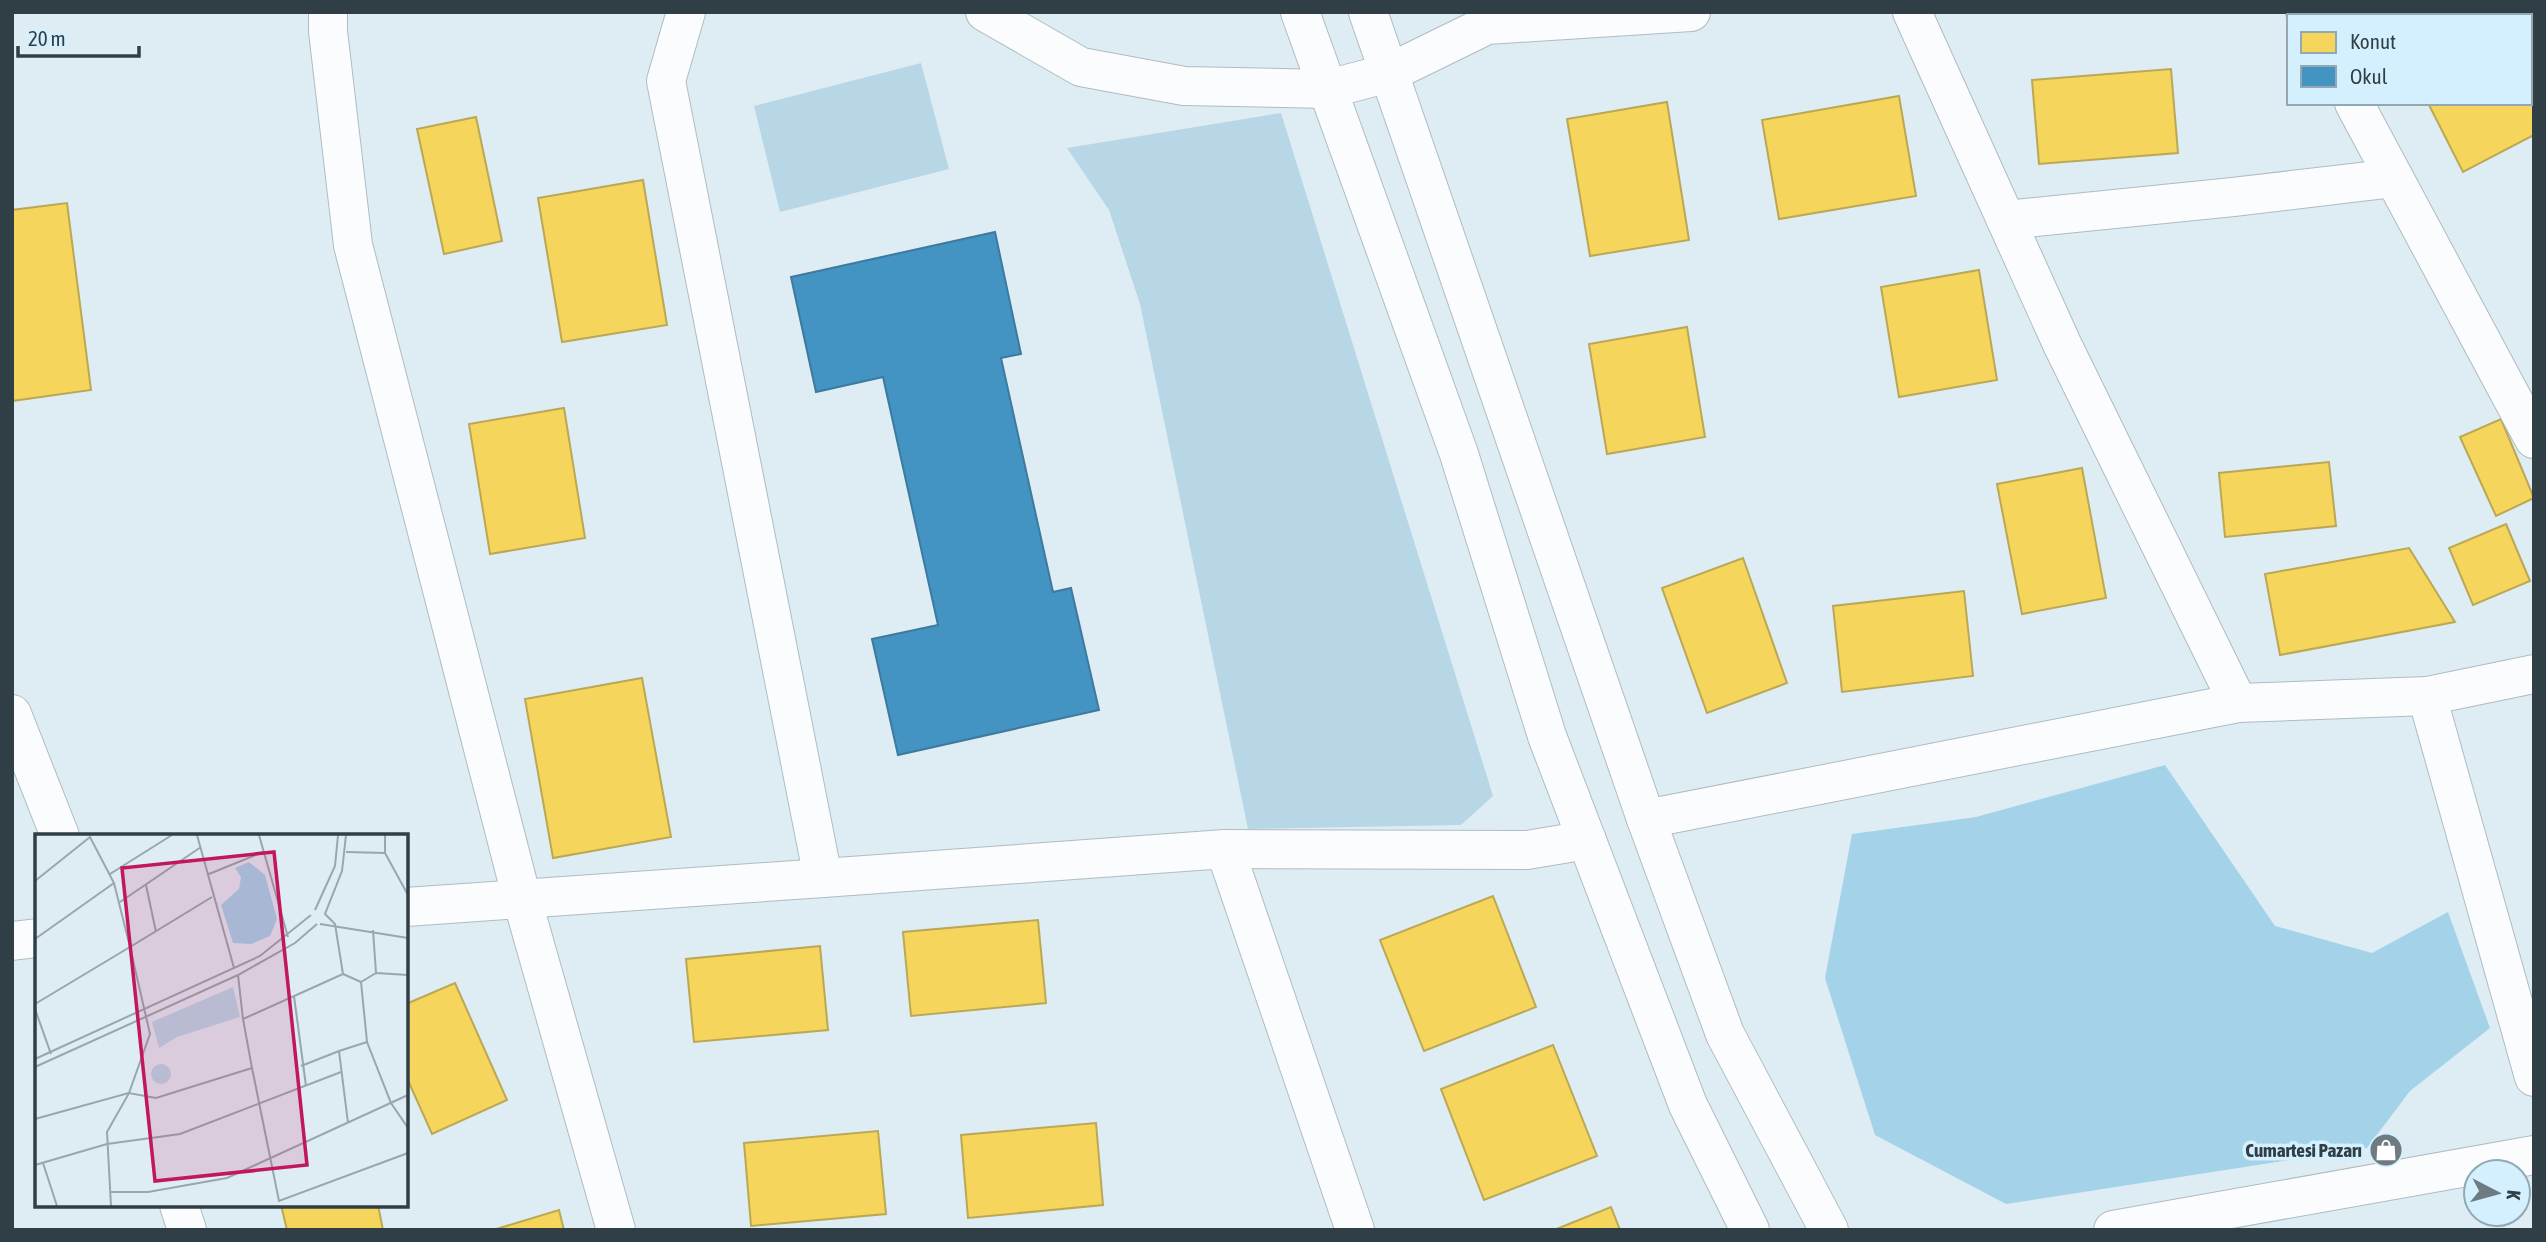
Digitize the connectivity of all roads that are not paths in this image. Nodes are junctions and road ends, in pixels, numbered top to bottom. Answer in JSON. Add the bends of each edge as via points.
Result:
{"nodes":[{"id":1,"x":328,"y":12,"type":"edge"},
{"id":2,"x":686,"y":12,"type":"edge"},
{"id":3,"x":985,"y":12,"type":"edge"},
{"id":4,"x":1300,"y":12,"type":"edge"},
{"id":5,"x":1368,"y":12,"type":"edge"},
{"id":6,"x":1691,"y":12,"type":"edge"},
{"id":7,"x":1912,"y":12,"type":"edge"},
{"id":8,"x":1389,"y":73,"type":"junction"},
{"id":9,"x":1328,"y":89,"type":"junction"},
{"id":10,"x":2355,"y":105,"type":"edge"},
{"id":11,"x":2394,"y":178,"type":"junction"},
{"id":12,"x":2006,"y":220,"type":"junction"},
{"id":13,"x":2534,"y":439,"type":"edge"},
{"id":14,"x":2534,"y":674,"type":"edge"},
{"id":15,"x":2427,"y":696,"type":"junction"},
{"id":16,"x":2238,"y":703,"type":"junction"},
{"id":17,"x":12,"y":714,"type":"edge"},
{"id":18,"x":1646,"y":819,"type":"junction"},
{"id":19,"x":59,"y":834,"type":"edge"},
{"id":20,"x":1587,"y":840,"type":"junction"},
{"id":21,"x":1225,"y":849,"type":"junction"},
{"id":22,"x":823,"y":878,"type":"junction"},
{"id":23,"x":522,"y":899,"type":"junction"},
{"id":24,"x":408,"y":907,"type":"edge"},
{"id":25,"x":35,"y":938,"type":"edge"},
{"id":26,"x":12,"y":942,"type":"edge"},
{"id":27,"x":2534,"y":1077,"type":"edge"},
{"id":28,"x":2534,"y":1155,"type":"edge"},
{"id":29,"x":180,"y":1207,"type":"edge"},
{"id":30,"x":187,"y":1230,"type":"edge"},
{"id":31,"x":616,"y":1230,"type":"edge"},
{"id":32,"x":1355,"y":1230,"type":"edge"},
{"id":33,"x":1750,"y":1230,"type":"edge"},
{"id":34,"x":1829,"y":1230,"type":"edge"},
{"id":35,"x":2113,"y":1230,"type":"edge"}],
"edges":[{"from":1,"to":23,"type":"street","via":[[353,245]]},
{"from":2,"to":22,"type":"street","via":[[666,81]]},
{"from":3,"to":9,"type":"street","via":[[1081,67],[1184,86]]},
{"from":4,"to":9,"type":"street"},
{"from":5,"to":8,"type":"street"},
{"from":6,"to":8,"type":"street","via":[[1487,24]]},
{"from":7,"to":12,"type":"street"},
{"from":8,"to":9,"type":"street"},
{"from":8,"to":18,"type":"street"},
{"from":9,"to":20,"type":"street","via":[[1459,454],[1547,736]]},
{"from":10,"to":11,"type":"street"},
{"from":11,"to":12,"type":"street"},
{"from":11,"to":13,"type":"street"},
{"from":12,"to":16,"type":"street"},
{"from":14,"to":15,"type":"street"},
{"from":15,"to":16,"type":"street"},
{"from":15,"to":27,"type":"street"},
{"from":16,"to":18,"type":"street"},
{"from":17,"to":19,"type":"street"},
{"from":18,"to":34,"type":"street","via":[[1725,1034]]},
{"from":20,"to":21,"type":"street","via":[[1527,850]]},
{"from":20,"to":33,"type":"street","via":[[1688,1105]]},
{"from":21,"to":22,"type":"street"},
{"from":21,"to":32,"type":"street"},
{"from":22,"to":23,"type":"street"},
{"from":23,"to":24,"type":"street"},
{"from":23,"to":31,"type":"street"},
{"from":25,"to":26,"type":"street"},
{"from":28,"to":35,"type":"street"},
{"from":29,"to":30,"type":"street"}]}
